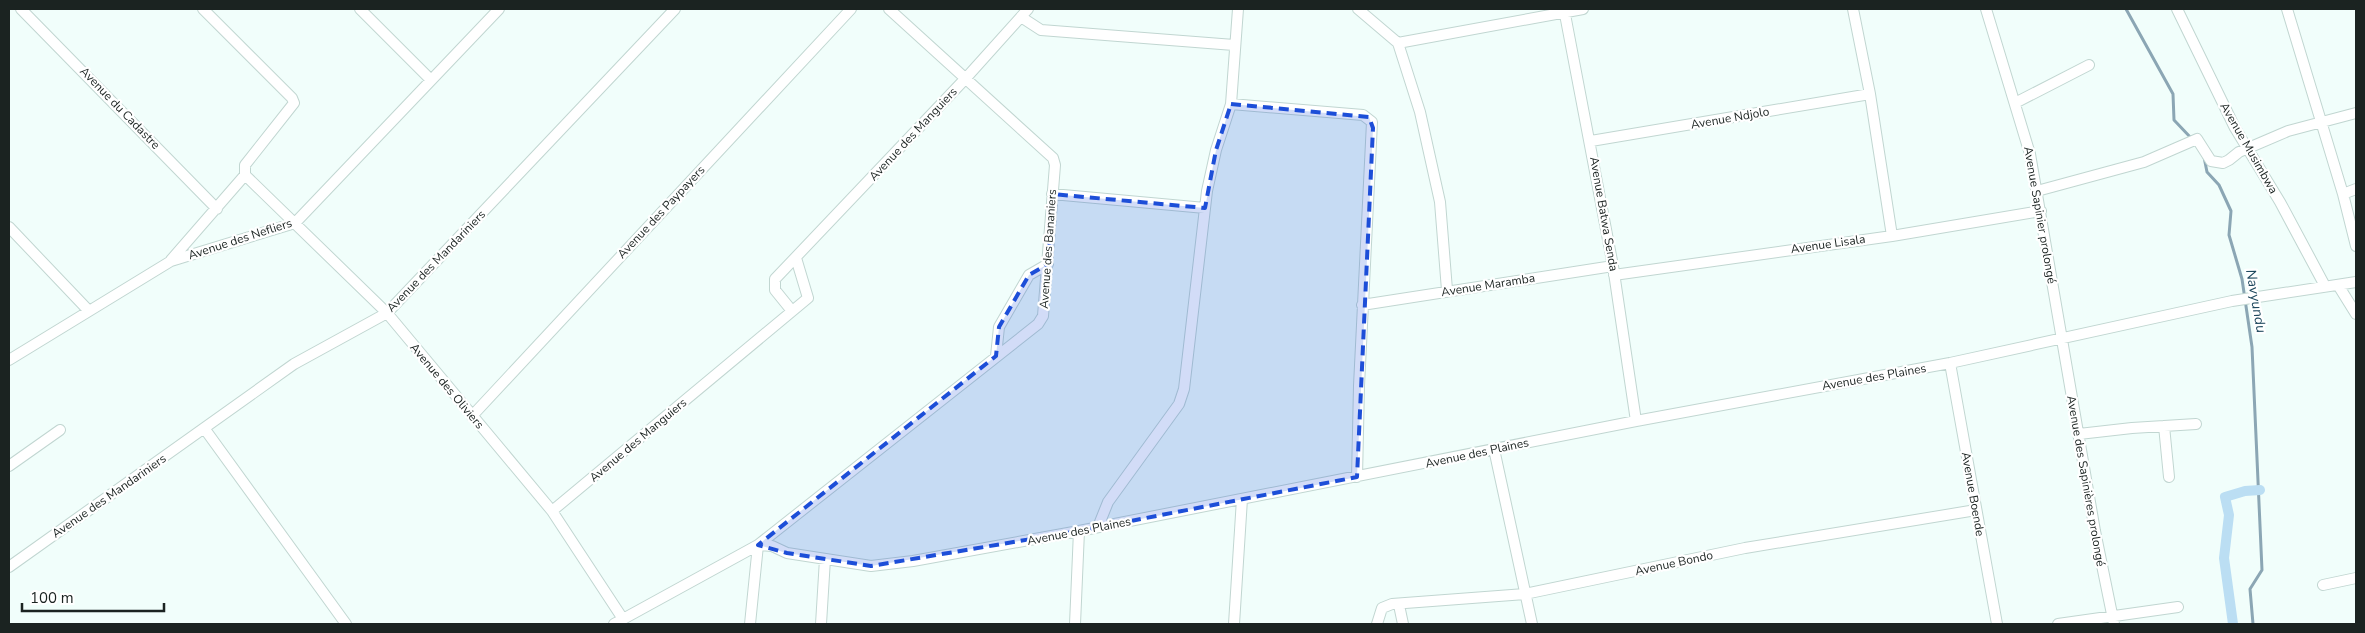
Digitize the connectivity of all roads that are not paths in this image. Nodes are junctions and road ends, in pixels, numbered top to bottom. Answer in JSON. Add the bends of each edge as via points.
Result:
{"nodes":[{"id":1,"x":21,"y":9,"type":"edge"},
{"id":2,"x":202,"y":9,"type":"edge"},
{"id":3,"x":360,"y":9,"type":"edge"},
{"id":4,"x":499,"y":9,"type":"edge"},
{"id":5,"x":675,"y":9,"type":"edge"},
{"id":6,"x":851,"y":9,"type":"edge"},
{"id":7,"x":889,"y":9,"type":"edge"},
{"id":8,"x":1028,"y":9,"type":"edge"},
{"id":9,"x":1238,"y":9,"type":"edge"},
{"id":10,"x":1358,"y":9,"type":"edge"},
{"id":11,"x":1583,"y":9,"type":"edge"},
{"id":12,"x":1853,"y":9,"type":"edge"},
{"id":13,"x":1986,"y":9,"type":"edge"},
{"id":14,"x":2177,"y":9,"type":"edge"},
{"id":15,"x":2287,"y":9,"type":"edge"},
{"id":16,"x":1564,"y":11,"type":"edge"},
{"id":17,"x":1021,"y":17,"type":"junction"},
{"id":18,"x":1398,"y":43,"type":"junction"},
{"id":19,"x":1234,"y":45,"type":"junction"},
{"id":20,"x":2090,"y":65,"type":"dead end"},
{"id":21,"x":966,"y":78,"type":"junction"},
{"id":22,"x":431,"y":80,"type":"junction"},
{"id":23,"x":1870,"y":94,"type":"junction"},
{"id":24,"x":2015,"y":103,"type":"junction"},
{"id":25,"x":1231,"y":104,"type":"junction"},
{"id":26,"x":2356,"y":113,"type":"edge"},
{"id":27,"x":2321,"y":122,"type":"junction"},
{"id":28,"x":1591,"y":141,"type":"junction"},
{"id":29,"x":2248,"y":148,"type":"junction"},
{"id":30,"x":245,"y":175,"type":"junction"},
{"id":31,"x":2037,"y":190,"type":"junction"},
{"id":32,"x":2356,"y":190,"type":"edge"},
{"id":33,"x":1052,"y":194,"type":"junction"},
{"id":34,"x":2343,"y":194,"type":"junction"},
{"id":35,"x":1205,"y":208,"type":"junction"},
{"id":36,"x":217,"y":209,"type":"junction"},
{"id":37,"x":2041,"y":211,"type":"junction"},
{"id":38,"x":295,"y":223,"type":"junction"},
{"id":39,"x":9,"y":227,"type":"edge"},
{"id":40,"x":1892,"y":236,"type":"junction"},
{"id":41,"x":2356,"y":246,"type":"edge"},
{"id":42,"x":796,"y":258,"type":"junction"},
{"id":43,"x":171,"y":261,"type":"junction"},
{"id":44,"x":1048,"y":264,"type":"junction"},
{"id":45,"x":1614,"y":270,"type":"junction"},
{"id":46,"x":2356,"y":282,"type":"edge"},
{"id":47,"x":2338,"y":285,"type":"junction"},
{"id":48,"x":2325,"y":286,"type":"junction"},
{"id":49,"x":1447,"y":290,"type":"junction"},
{"id":50,"x":1362,"y":305,"type":"junction"},
{"id":51,"x":88,"y":310,"type":"junction"},
{"id":52,"x":792,"y":311,"type":"junction"},
{"id":53,"x":388,"y":313,"type":"junction"},
{"id":54,"x":2356,"y":314,"type":"edge"},
{"id":55,"x":2060,"y":338,"type":"junction"},
{"id":56,"x":996,"y":356,"type":"junction"},
{"id":57,"x":9,"y":360,"type":"edge"},
{"id":58,"x":1950,"y":363,"type":"junction"},
{"id":59,"x":472,"y":416,"type":"junction"},
{"id":60,"x":1636,"y":421,"type":"junction"},
{"id":61,"x":2196,"y":424,"type":"dead end"},
{"id":62,"x":2164,"y":426,"type":"junction"},
{"id":63,"x":204,"y":428,"type":"junction"},
{"id":64,"x":60,"y":430,"type":"dead end"},
{"id":65,"x":2079,"y":434,"type":"junction"},
{"id":66,"x":1494,"y":449,"type":"junction"},
{"id":67,"x":9,"y":466,"type":"edge"},
{"id":68,"x":2169,"y":477,"type":"dead end"},
{"id":69,"x":1357,"y":478,"type":"junction"},
{"id":70,"x":1242,"y":499,"type":"junction"},
{"id":71,"x":1976,"y":510,"type":"junction"},
{"id":72,"x":552,"y":511,"type":"junction"},
{"id":73,"x":1098,"y":527,"type":"junction"},
{"id":74,"x":1079,"y":532,"type":"junction"},
{"id":75,"x":758,"y":545,"type":"junction"},
{"id":76,"x":825,"y":559,"type":"junction"},
{"id":77,"x":9,"y":567,"type":"edge"},
{"id":78,"x":2356,"y":578,"type":"edge"},
{"id":79,"x":2323,"y":585,"type":"dead end"},
{"id":80,"x":1525,"y":594,"type":"junction"},
{"id":81,"x":1400,"y":605,"type":"junction"},
{"id":82,"x":2178,"y":607,"type":"dead end"},
{"id":83,"x":2113,"y":620,"type":"edge"},
{"id":84,"x":1377,"y":621,"type":"edge"},
{"id":85,"x":618,"y":622,"type":"edge"},
{"id":86,"x":346,"y":624,"type":"edge"},
{"id":87,"x":750,"y":624,"type":"edge"},
{"id":88,"x":821,"y":624,"type":"edge"},
{"id":89,"x":1076,"y":624,"type":"edge"},
{"id":90,"x":1234,"y":624,"type":"edge"},
{"id":91,"x":1403,"y":624,"type":"edge"},
{"id":92,"x":1532,"y":624,"type":"edge"},
{"id":93,"x":1997,"y":624,"type":"edge"},
{"id":94,"x":2058,"y":624,"type":"edge"}],
"edges":[{"from":1,"to":36,"type":"street","name":"Avenue du Cadastre"},
{"from":2,"to":30,"type":"street","via":[[294,103],[246,165]]},
{"from":3,"to":22,"type":"street"},
{"from":4,"to":22,"type":"street","name":"Avenue des Nefliers"},
{"from":5,"to":53,"type":"street","name":"Avenue des Mandariniers"},
{"from":6,"to":59,"type":"street","name":"Avenue des Paypayers"},
{"from":7,"to":21,"type":"street","name":"Avenue des Bananiers"},
{"from":8,"to":17,"type":"street","name":"Avenue des Manguiers"},
{"from":9,"to":19,"type":"street"},
{"from":10,"to":18,"type":"street"},
{"from":11,"to":16,"type":"street"},
{"from":12,"to":23,"type":"street"},
{"from":13,"to":24,"type":"street","name":"Avenue Sapinier prolongé"},
{"from":14,"to":29,"type":"street","name":"Avenue Musimbwa"},
{"from":15,"to":27,"type":"street"},
{"from":16,"to":18,"type":"street"},
{"from":16,"to":28,"type":"street","name":"Avenue Batwa Senda"},
{"from":17,"to":19,"type":"street","via":[[1041,30]]},
{"from":17,"to":21,"type":"street","name":"Avenue des Manguiers"},
{"from":18,"to":49,"type":"street","via":[[1430,150],[1440,202]]},
{"from":19,"to":25,"type":"street"},
{"from":20,"to":24,"type":"street"},
{"from":21,"to":33,"type":"street","name":"Avenue des Bananiers","via":[[1053,158]]},
{"from":21,"to":42,"type":"street","name":"Avenue des Manguiers"},
{"from":22,"to":38,"type":"street","name":"Avenue des Nefliers"},
{"from":23,"to":28,"type":"street","name":"Avenue Ndjolo"},
{"from":23,"to":40,"type":"street"},
{"from":24,"to":31,"type":"street","name":"Avenue Sapinier prolongé"},
{"from":25,"to":35,"type":"street","via":[[1216,150]]},
{"from":25,"to":50,"type":"street","via":[[1369,118],[1373,128]]},
{"from":26,"to":27,"type":"street"},
{"from":27,"to":29,"type":"street","via":[[2288,131]]},
{"from":27,"to":34,"type":"street"},
{"from":28,"to":45,"type":"street","name":"Avenue Batwa Senda"},
{"from":29,"to":31,"type":"street","via":[[2227,162],[2215,163],[2199,140],[2193,140],[2144,162]]},
{"from":29,"to":48,"type":"street","name":"Avenue Musimbwa"},
{"from":30,"to":36,"type":"street"},
{"from":30,"to":38,"type":"street","name":"Avenue des Oliviers"},
{"from":31,"to":37,"type":"street","name":"Avenue Sapinier prolongé"},
{"from":32,"to":34,"type":"street"},
{"from":33,"to":35,"type":"street"},
{"from":33,"to":44,"type":"street","name":"Avenue des Bananiers"},
{"from":34,"to":41,"type":"street"},
{"from":35,"to":73,"type":"street","via":[[1182,396],[1108,502]]},
{"from":36,"to":43,"type":"street"},
{"from":37,"to":40,"type":"street","name":"Avenue Lisala"},
{"from":37,"to":55,"type":"street","name":"Avenue Sapinier prolongé"},
{"from":38,"to":43,"type":"street","name":"Avenue des Nefliers"},
{"from":38,"to":53,"type":"street","name":"Avenue des Oliviers"},
{"from":39,"to":51,"type":"street"},
{"from":40,"to":45,"type":"street","name":"Avenue Lisala"},
{"from":42,"to":52,"type":"street","name":"Avenue des Manguiers","via":[[809,297]]},
{"from":42,"to":52,"type":"street","name":"Avenue des Manguiers","via":[[773,285]]},
{"from":43,"to":51,"type":"street","name":"Avenue des Nefliers"},
{"from":44,"to":56,"type":"street","via":[[1026,279],[999,327]]},
{"from":44,"to":56,"type":"street","name":"Avenue des Bananiers","via":[[1043,316],[1038,324]]},
{"from":45,"to":49,"type":"street","name":"Avenue Maramba"},
{"from":45,"to":60,"type":"street","name":"Avenue Batwa Senda"},
{"from":46,"to":47,"type":"street","name":"Avenue des Plaines"},
{"from":47,"to":48,"type":"street","name":"Avenue des Plaines"},
{"from":47,"to":54,"type":"street"},
{"from":48,"to":55,"type":"street","name":"Avenue des Plaines","via":[[2232,301]]},
{"from":49,"to":50,"type":"street","name":"Avenue Maramba"},
{"from":50,"to":69,"type":"street"},
{"from":51,"to":57,"type":"street","name":"Avenue des Nefliers"},
{"from":52,"to":72,"type":"street","name":"Avenue des Manguiers"},
{"from":53,"to":59,"type":"street","name":"Avenue des Oliviers"},
{"from":53,"to":63,"type":"street","name":"Avenue des Mandariniers","via":[[294,364]]},
{"from":55,"to":58,"type":"street","name":"Avenue des Plaines"},
{"from":55,"to":65,"type":"street","name":"Avenue des Sapinières prolongé"},
{"from":56,"to":75,"type":"street","name":"Avenue des Bananiers"},
{"from":58,"to":60,"type":"street","name":"Avenue des Plaines"},
{"from":58,"to":71,"type":"street","name":"Avenue Boende"},
{"from":59,"to":72,"type":"street","name":"Avenue des Oliviers"},
{"from":60,"to":66,"type":"street","name":"Avenue des Plaines"},
{"from":61,"to":62,"type":"street"},
{"from":62,"to":65,"type":"street"},
{"from":62,"to":68,"type":"street"},
{"from":63,"to":77,"type":"street","name":"Avenue des Mandariniers"},
{"from":63,"to":86,"type":"street"},
{"from":64,"to":67,"type":"street"},
{"from":65,"to":83,"type":"street","name":"Avenue des Sapinières prolongé"},
{"from":66,"to":69,"type":"street","name":"Avenue des Plaines"},
{"from":66,"to":80,"type":"street"},
{"from":69,"to":70,"type":"street","name":"Avenue des Plaines"},
{"from":70,"to":73,"type":"street","name":"Avenue des Plaines"},
{"from":70,"to":90,"type":"street"},
{"from":71,"to":80,"type":"street","name":"Avenue Bondo","via":[[1745,548]]},
{"from":71,"to":93,"type":"street","name":"Avenue Boende"},
{"from":72,"to":85,"type":"street","name":"Avenue des Oliviers"},
{"from":73,"to":74,"type":"street","name":"Avenue des Plaines"},
{"from":74,"to":76,"type":"street","name":"Avenue des Plaines","via":[[871,566]]},
{"from":74,"to":89,"type":"street"},
{"from":75,"to":76,"type":"street","name":"Avenue des Plaines"},
{"from":75,"to":85,"type":"street"},
{"from":75,"to":87,"type":"street"},
{"from":76,"to":88,"type":"street"},
{"from":78,"to":79,"type":"street"},
{"from":80,"to":81,"type":"street","name":"Avenue Bondo"},
{"from":80,"to":92,"type":"street"},
{"from":81,"to":84,"type":"street","name":"Avenue Bondo","via":[[1382,608]]},
{"from":81,"to":91,"type":"street"},
{"from":82,"to":83,"type":"street"},
{"from":83,"to":94,"type":"street"}]}
